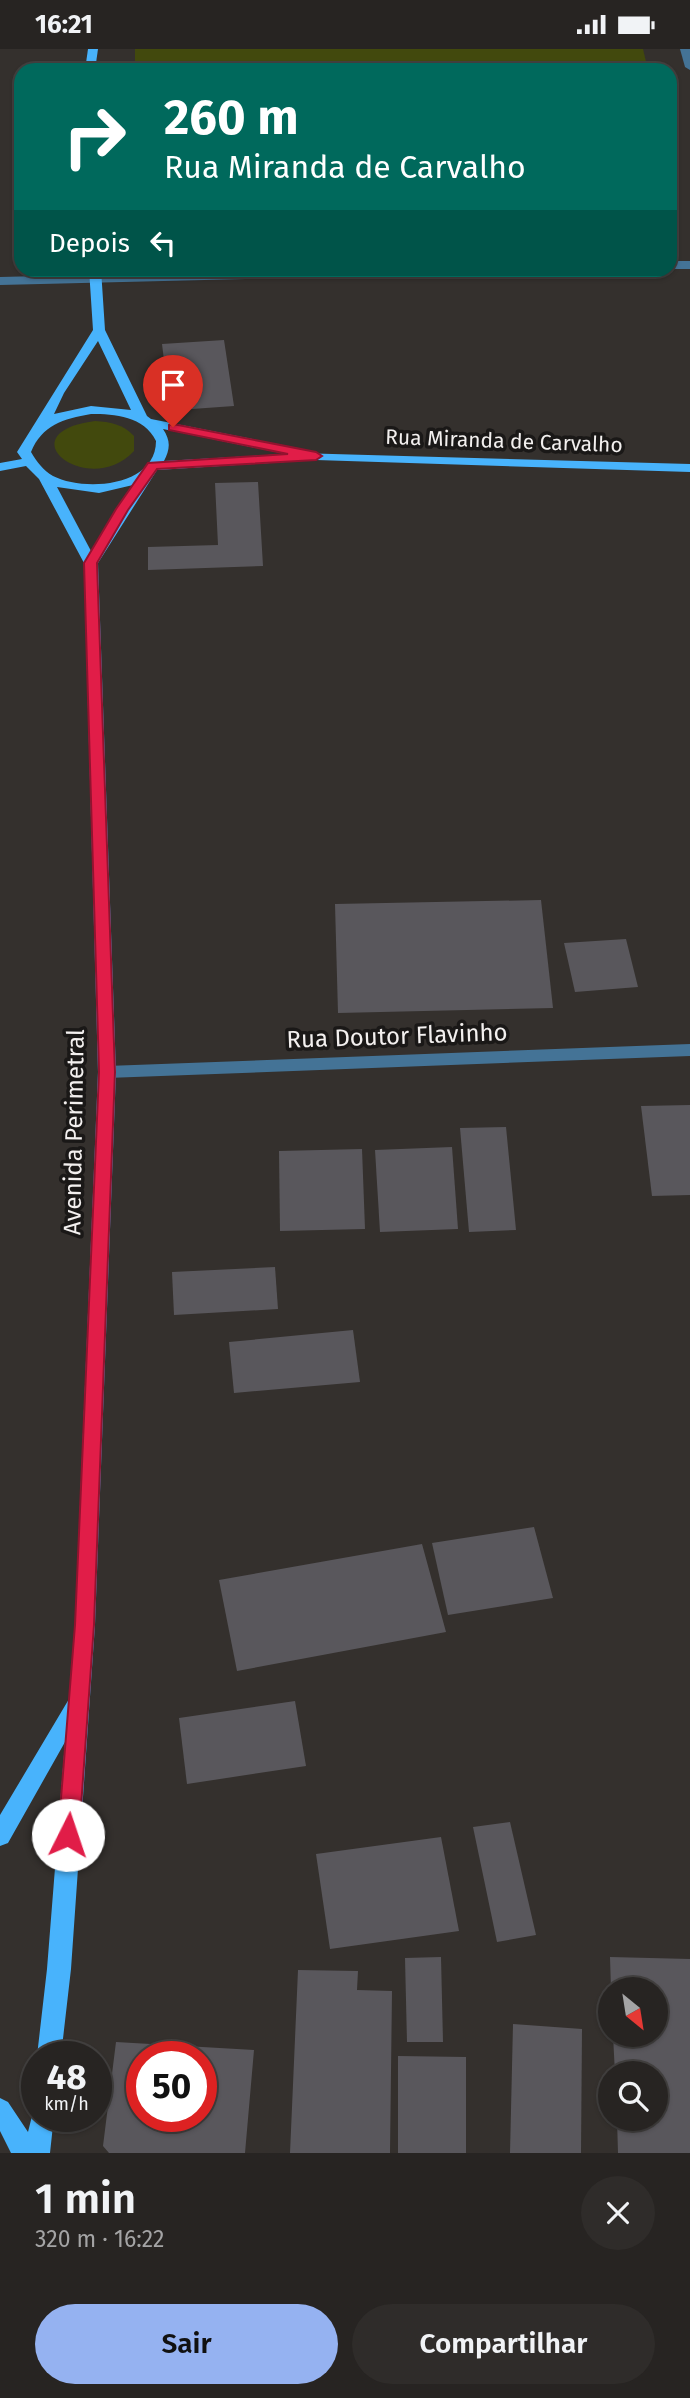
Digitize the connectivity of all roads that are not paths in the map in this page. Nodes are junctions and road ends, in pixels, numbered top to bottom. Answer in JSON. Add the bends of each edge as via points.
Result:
{"nodes":[{"id":1,"x":685,"y":49,"type":"edge"},
{"id":2,"x":690,"y":67,"type":"edge"},
{"id":3,"x":55,"y":277,"type":"edge"},
{"id":4,"x":96,"y":277,"type":"edge"},
{"id":5,"x":0,"y":281,"type":"edge"},
{"id":6,"x":99,"y":330,"type":"junction"},
{"id":7,"x":145,"y":420,"type":"junction"},
{"id":8,"x":43,"y":424,"type":"junction"},
{"id":9,"x":316,"y":456,"type":"junction"},
{"id":10,"x":28,"y":462,"type":"junction"},
{"id":11,"x":0,"y":467,"type":"edge"},
{"id":12,"x":690,"y":468,"type":"edge"},
{"id":13,"x":150,"y":469,"type":"junction"},
{"id":14,"x":46,"y":479,"type":"junction"},
{"id":15,"x":91,"y":563,"type":"junction"},
{"id":16,"x":690,"y":1050,"type":"edge"},
{"id":17,"x":107,"y":1072,"type":"junction"},
{"id":18,"x":78,"y":1701,"type":"junction"},
{"id":19,"x":0,"y":1836,"type":"edge"},
{"id":20,"x":51,"y":2041,"type":"edge"},
{"id":21,"x":0,"y":2110,"type":"edge"},
{"id":22,"x":40,"y":2132,"type":"edge"},
{"id":23,"x":23,"y":2153,"type":"edge"},
{"id":24,"x":38,"y":2153,"type":"edge"}],
"edges":[{"from":1,"to":2,"type":"street"},
{"from":3,"to":5,"type":"street"},
{"from":4,"to":6,"type":"main road"},
{"from":6,"to":7,"type":"main road"},
{"from":6,"to":8,"type":"main road"},
{"from":7,"to":8,"type":"main road","via":[[118,411],[91,410]]},
{"from":7,"to":9,"type":"main road","name":"Rua Miranda de Carvalho"},
{"from":7,"to":13,"type":"main road","via":[[157,429],[164,443],[161,459]]},
{"from":8,"to":10,"type":"main road","via":[[29,437],[24,452]]},
{"from":9,"to":12,"type":"main road","name":"Rua Miranda de Carvalho"},
{"from":9,"to":13,"type":"main road","name":"Rua Miranda de Carvalho"},
{"from":10,"to":11,"type":"main road"},
{"from":10,"to":14,"type":"main road"},
{"from":13,"to":14,"type":"main road","via":[[124,483],[97,488]]},
{"from":13,"to":15,"type":"main road"},
{"from":14,"to":15,"type":"main road","name":"Avenida Perimetral"},
{"from":15,"to":17,"type":"main road","name":"Avenida Perimetral"},
{"from":16,"to":17,"type":"street","name":"Rua Doutor Flavinho"},
{"from":17,"to":18,"type":"main road","name":"Avenida Perimetral"},
{"from":18,"to":19,"type":"main road","name":"Avenida Perimetral"},
{"from":18,"to":20,"type":"main road","name":"Avenida Perimetral"},
{"from":21,"to":23,"type":"main road"},
{"from":22,"to":24,"type":"main road"}]}
